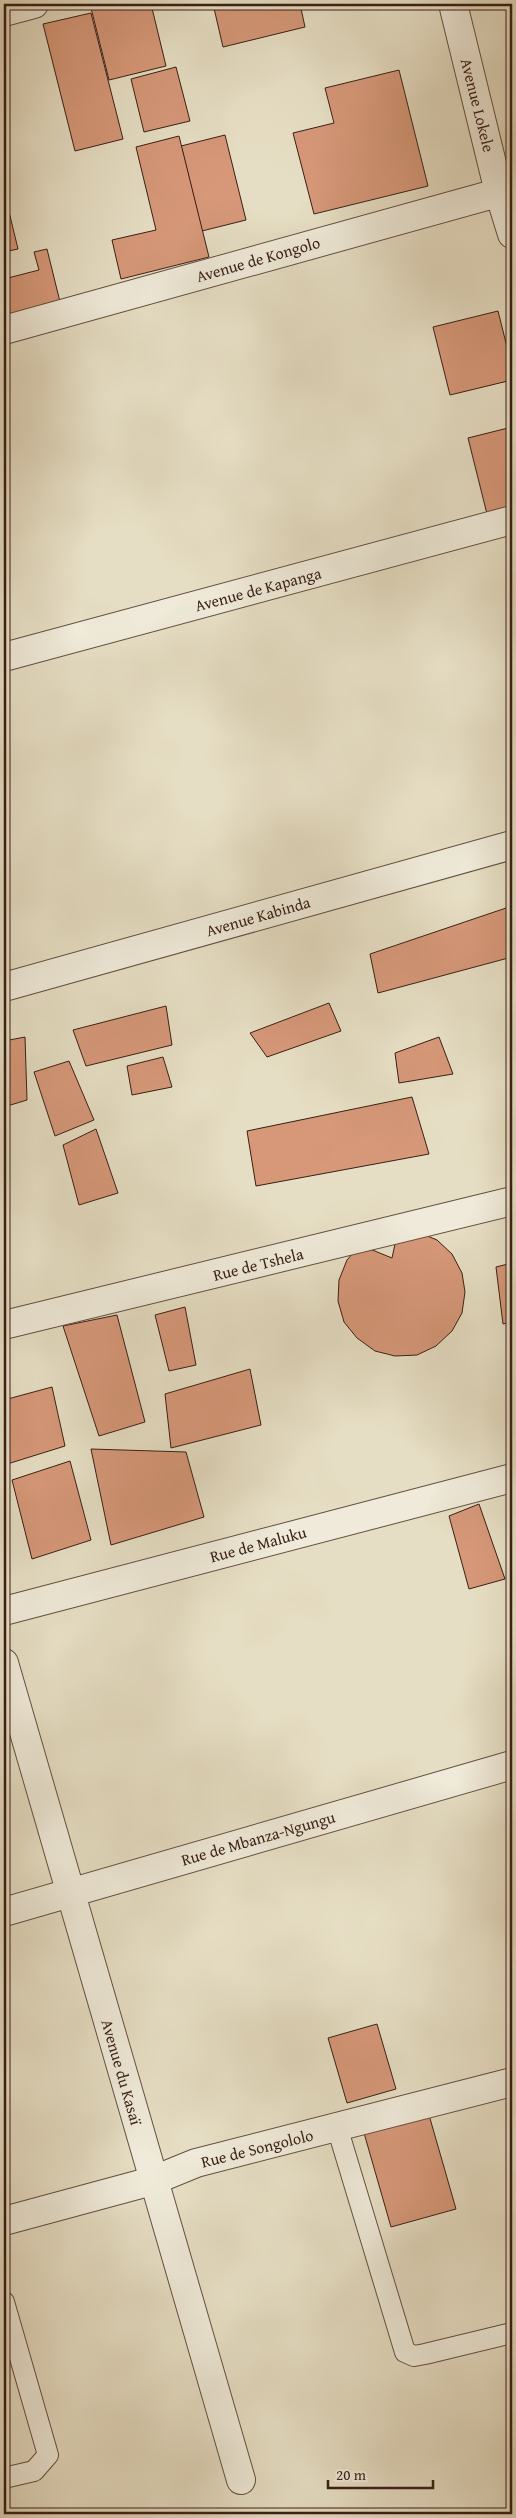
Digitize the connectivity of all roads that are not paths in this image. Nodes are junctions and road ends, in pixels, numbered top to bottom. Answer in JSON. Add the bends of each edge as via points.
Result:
{"nodes":[{"id":1,"x":34,"y":4,"type":"edge"},
{"id":2,"x":453,"y":4,"type":"edge"},
{"id":3,"x":4,"y":12,"type":"edge"},
{"id":4,"x":506,"y":190,"type":"edge"},
{"id":5,"x":512,"y":234,"type":"edge"},
{"id":6,"x":4,"y":330,"type":"edge"},
{"id":7,"x":512,"y":520,"type":"edge"},
{"id":8,"x":4,"y":657,"type":"edge"},
{"id":9,"x":512,"y":845,"type":"edge"},
{"id":10,"x":4,"y":987,"type":"edge"},
{"id":11,"x":512,"y":1201,"type":"edge"},
{"id":12,"x":4,"y":1325,"type":"edge"},
{"id":13,"x":512,"y":1478,"type":"edge"},
{"id":14,"x":4,"y":1611,"type":"edge"},
{"id":15,"x":4,"y":1663,"type":"edge"},
{"id":16,"x":512,"y":1765,"type":"edge"},
{"id":17,"x":72,"y":1892,"type":"junction"},
{"id":18,"x":4,"y":1912,"type":"edge"},
{"id":19,"x":512,"y":2082,"type":"edge"},
{"id":20,"x":337,"y":2127,"type":"junction"},
{"id":21,"x":152,"y":2181,"type":"junction"},
{"id":22,"x":4,"y":2221,"type":"edge"},
{"id":23,"x":4,"y":2302,"type":"edge"},
{"id":24,"x":512,"y":2333,"type":"edge"},
{"id":25,"x":4,"y":2478,"type":"edge"},
{"id":26,"x":241,"y":2480,"type":"dead end"}],
"edges":[{"from":1,"to":3,"type":"street"},
{"from":2,"to":4,"type":"street","name":"Avenue Lokele"},
{"from":4,"to":5,"type":"street","name":"Avenue Lokele"},
{"from":4,"to":6,"type":"street","name":"Avenue de Kongolo"},
{"from":7,"to":8,"type":"street","name":"Avenue de Kapanga"},
{"from":9,"to":10,"type":"street","name":"Avenue Kabinda"},
{"from":11,"to":12,"type":"street","name":"Rue de Tshela"},
{"from":13,"to":14,"type":"street","name":"Rue de Maluku"},
{"from":15,"to":17,"type":"street","name":"Avenue du Kasaï"},
{"from":16,"to":17,"type":"street","name":"Rue de Mbanza-Ngungu"},
{"from":17,"to":18,"type":"street","name":"Rue de Mbanza-Ngungu"},
{"from":17,"to":21,"type":"street","name":"Avenue du Kasaï"},
{"from":19,"to":20,"type":"street","name":"Rue de Songololo"},
{"from":20,"to":21,"type":"street","name":"Rue de Songololo","via":[[196,2163]]},
{"from":20,"to":24,"type":"lane","via":[[405,2352],[414,2356]]},
{"from":21,"to":22,"type":"street","name":"Rue de Songololo"},
{"from":21,"to":26,"type":"street","name":"Avenue du Kasaï"},
{"from":23,"to":25,"type":"lane","via":[[48,2455],[34,2470]]}]}
